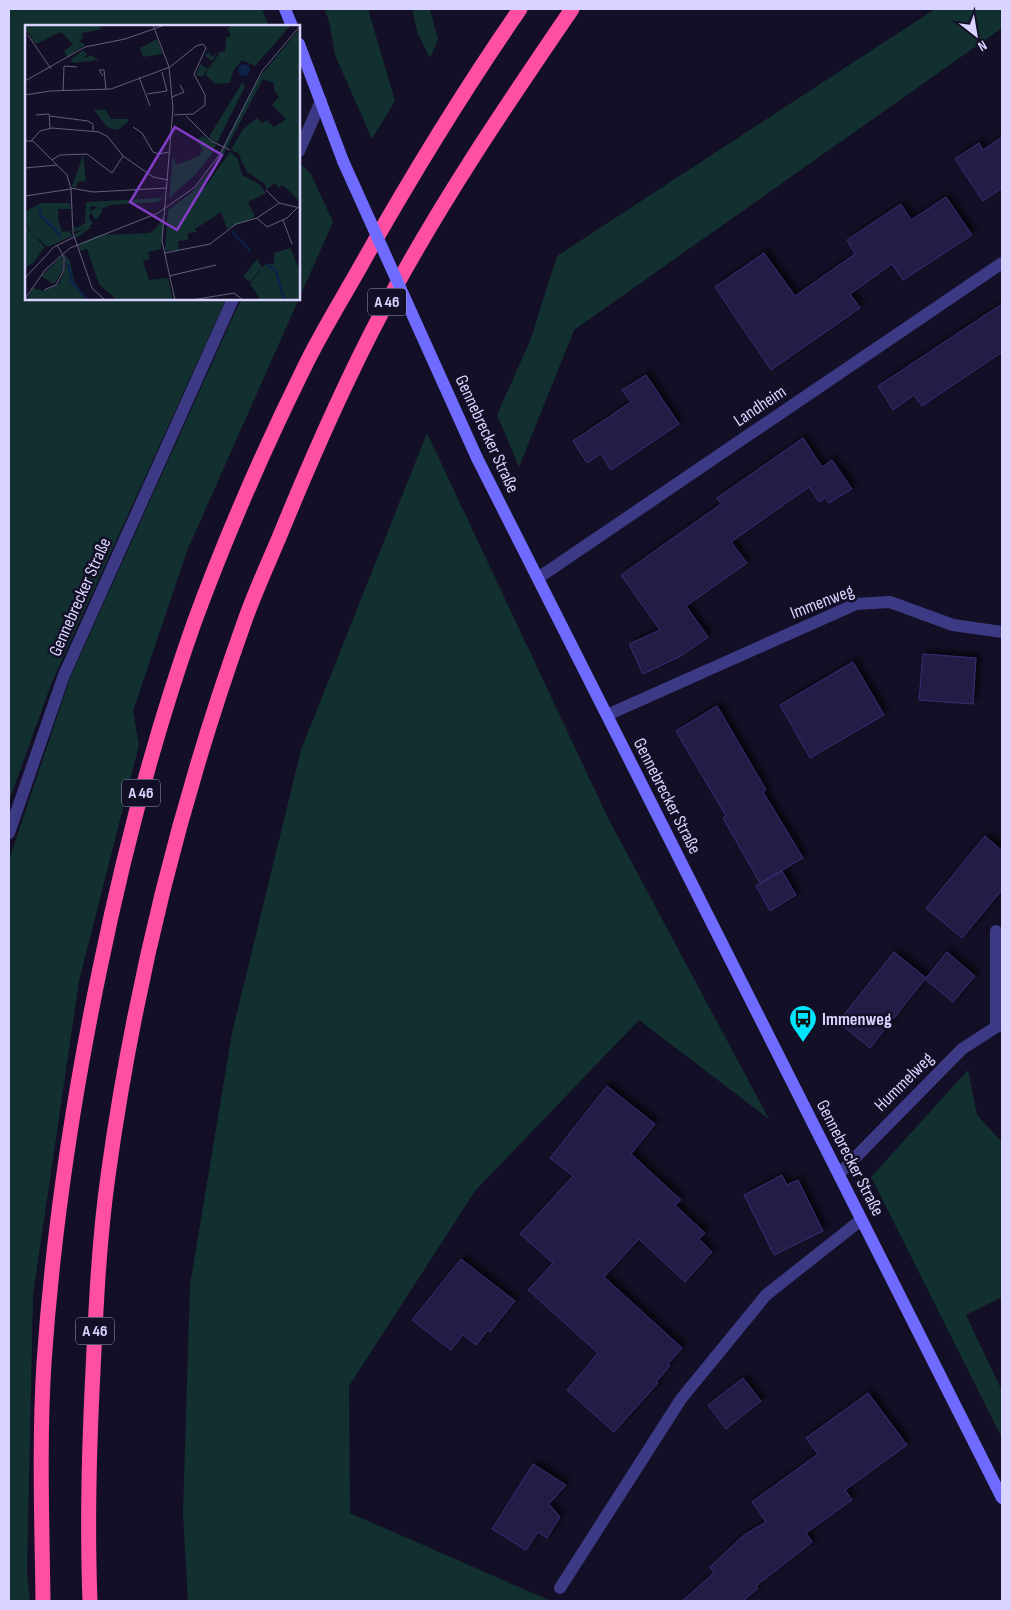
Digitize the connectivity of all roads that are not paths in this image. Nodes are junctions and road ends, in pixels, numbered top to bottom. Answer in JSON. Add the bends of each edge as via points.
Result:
{"nodes":[{"id":1,"x":284,"y":9,"type":"edge"},
{"id":2,"x":520,"y":9,"type":"edge"},
{"id":3,"x":572,"y":9,"type":"edge"},
{"id":4,"x":292,"y":25,"type":"edge"},
{"id":5,"x":300,"y":47,"type":"edge"},
{"id":6,"x":321,"y":101,"type":"junction"},
{"id":7,"x":300,"y":149,"type":"edge"},
{"id":8,"x":1002,"y":263,"type":"edge"},
{"id":9,"x":233,"y":300,"type":"edge"},
{"id":10,"x":538,"y":578,"type":"junction"},
{"id":11,"x":1002,"y":632,"type":"edge"},
{"id":12,"x":606,"y":715,"type":"junction"},
{"id":13,"x":9,"y":833,"type":"edge"},
{"id":14,"x":996,"y":931,"type":"dead end"},
{"id":15,"x":999,"y":1026,"type":"edge"},
{"id":16,"x":839,"y":1174,"type":"junction"},
{"id":17,"x":862,"y":1220,"type":"junction"},
{"id":18,"x":1002,"y":1498,"type":"edge"},
{"id":19,"x":560,"y":1588,"type":"dead end"},
{"id":20,"x":43,"y":1601,"type":"edge"},
{"id":21,"x":90,"y":1601,"type":"edge"}],
"edges":[{"from":1,"to":4,"type":"main road"},
{"from":2,"to":20,"type":"highway","number":"A 46","via":[[403,190],[306,362],[211,579],[148,766],[128,842],[80,1063],[53,1247],[43,1396]]},
{"from":3,"to":21,"type":"highway","number":"A 46","via":[[466,167],[381,313],[297,495],[246,619],[206,735],[170,858],[146,958],[108,1180],[96,1296],[88,1469]]},
{"from":5,"to":6,"type":"main road","name":"Gennebrecker Straße"},
{"from":6,"to":7,"type":"street"},
{"from":6,"to":10,"type":"main road","name":"Gennebrecker Straße","bridge":true,"via":[[343,160],[477,458]]},
{"from":8,"to":10,"type":"street","name":"Landheim"},
{"from":9,"to":13,"type":"street","name":"Gennebrecker Straße","via":[[64,675]]},
{"from":10,"to":12,"type":"main road","name":"Gennebrecker Straße"},
{"from":11,"to":12,"type":"street","name":"Immenweg","via":[[953,625],[890,602],[856,604]]},
{"from":12,"to":16,"type":"main road","name":"Gennebrecker Straße"},
{"from":14,"to":15,"type":"street"},
{"from":15,"to":16,"type":"street","name":"Hummelweg","via":[[962,1049]]},
{"from":16,"to":17,"type":"main road","name":"Gennebrecker Straße"},
{"from":17,"to":18,"type":"main road","name":"Gennebrecker Straße"},
{"from":17,"to":19,"type":"street","via":[[766,1295],[680,1399]]}]}
